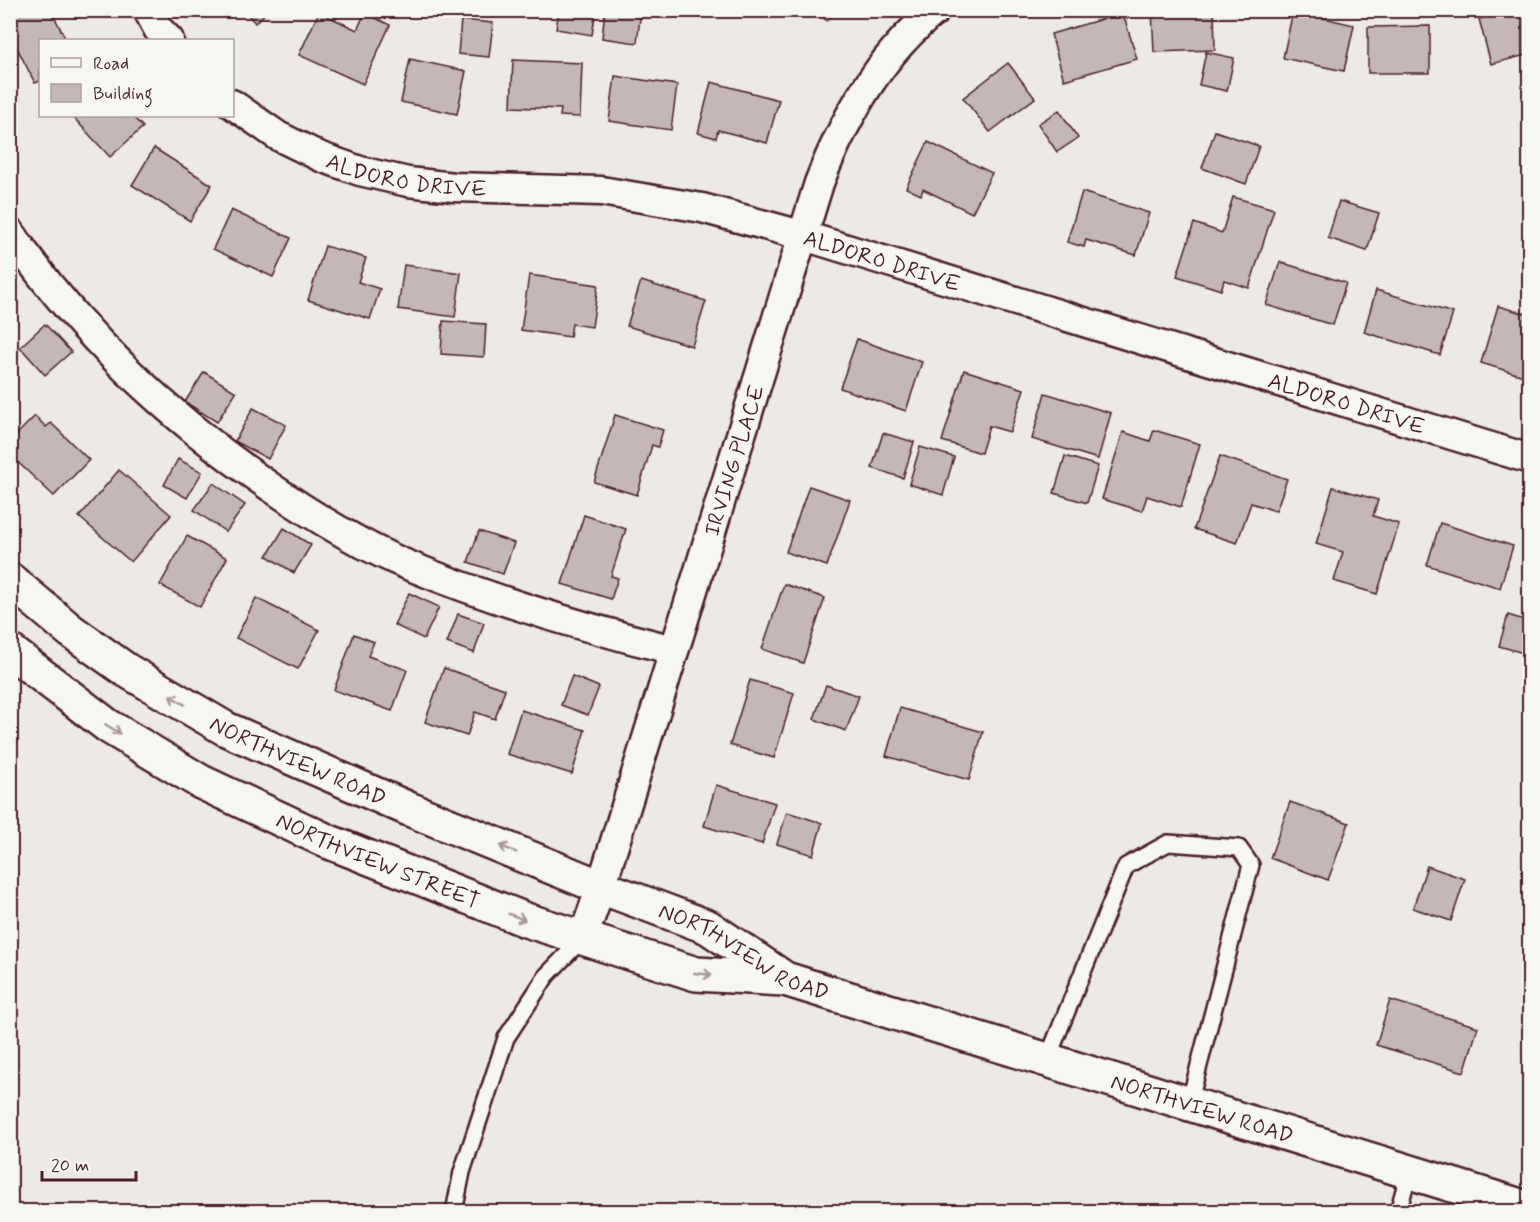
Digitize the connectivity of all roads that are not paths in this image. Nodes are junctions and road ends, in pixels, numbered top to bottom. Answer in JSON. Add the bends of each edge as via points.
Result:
{"nodes":[{"id":1,"x":148,"y":10,"type":"edge"},
{"id":2,"x":936,"y":10,"type":"edge"},
{"id":3,"x":168,"y":39,"type":"edge"},
{"id":4,"x":234,"y":105,"type":"edge"},
{"id":5,"x":10,"y":232,"type":"edge"},
{"id":6,"x":801,"y":235,"type":"junction"},
{"id":7,"x":1530,"y":459,"type":"edge"},
{"id":8,"x":10,"y":580,"type":"edge"},
{"id":9,"x":674,"y":650,"type":"junction"},
{"id":10,"x":10,"y":651,"type":"edge"},
{"id":11,"x":10,"y":679,"type":"edge"},
{"id":12,"x":65,"y":695,"type":"junction"},
{"id":13,"x":601,"y":887,"type":"junction"},
{"id":14,"x":583,"y":938,"type":"junction"},
{"id":15,"x":785,"y":979,"type":"junction"},
{"id":16,"x":1047,"y":1060,"type":"junction"},
{"id":17,"x":1189,"y":1104,"type":"junction"},
{"id":18,"x":1410,"y":1172,"type":"junction"},
{"id":19,"x":1530,"y":1209,"type":"edge"},
{"id":20,"x":453,"y":1212,"type":"edge"},
{"id":21,"x":1398,"y":1212,"type":"edge"}],
"edges":[{"from":1,"to":3,"type":"street"},
{"from":2,"to":6,"type":"street","name":"IRVING PLACE","via":[[889,56],[838,136]]},
{"from":4,"to":6,"type":"street","name":"ALDORO DRIVE","via":[[278,136],[321,157],[408,182],[602,191],[702,208]]},
{"from":5,"to":9,"type":"street","via":[[81,326],[157,399],[214,448],[311,514],[410,566],[505,601]]},
{"from":6,"to":7,"type":"street","name":"ALDORO DRIVE"},
{"from":6,"to":9,"type":"street","name":"IRVING PLACE"},
{"from":13,"to":8,"type":"street","name":"NORTHVIEW ROAD","one_way":true,"via":[[226,729],[126,670]]},
{"from":9,"to":13,"type":"street","name":"IRVING PLACE"},
{"from":10,"to":12,"type":"street","name":"NORTHVIEW STREET"},
{"from":11,"to":12,"type":"street"},
{"from":12,"to":14,"type":"street","name":"NORTHVIEW STREET","one_way":true,"via":[[201,782],[435,886]]},
{"from":13,"to":14,"type":"street","name":"IRVING PLACE"},
{"from":13,"to":15,"type":"street","name":"NORTHVIEW ROAD","via":[[708,927]]},
{"from":14,"to":15,"type":"street","name":"NORTHVIEW STREET","one_way":true,"via":[[696,974]]},
{"from":14,"to":20,"type":"lane","via":[[547,975],[506,1038],[462,1172]]},
{"from":15,"to":16,"type":"street","name":"NORTHVIEW ROAD"},
{"from":16,"to":17,"type":"street","name":"NORTHVIEW ROAD"},
{"from":16,"to":17,"type":"lane","via":[[1126,866],[1168,843],[1239,848],[1251,865]]},
{"from":17,"to":18,"type":"street","name":"NORTHVIEW ROAD"},
{"from":18,"to":19,"type":"street","name":"NORTHVIEW ROAD"},
{"from":18,"to":21,"type":"lane"}]}
